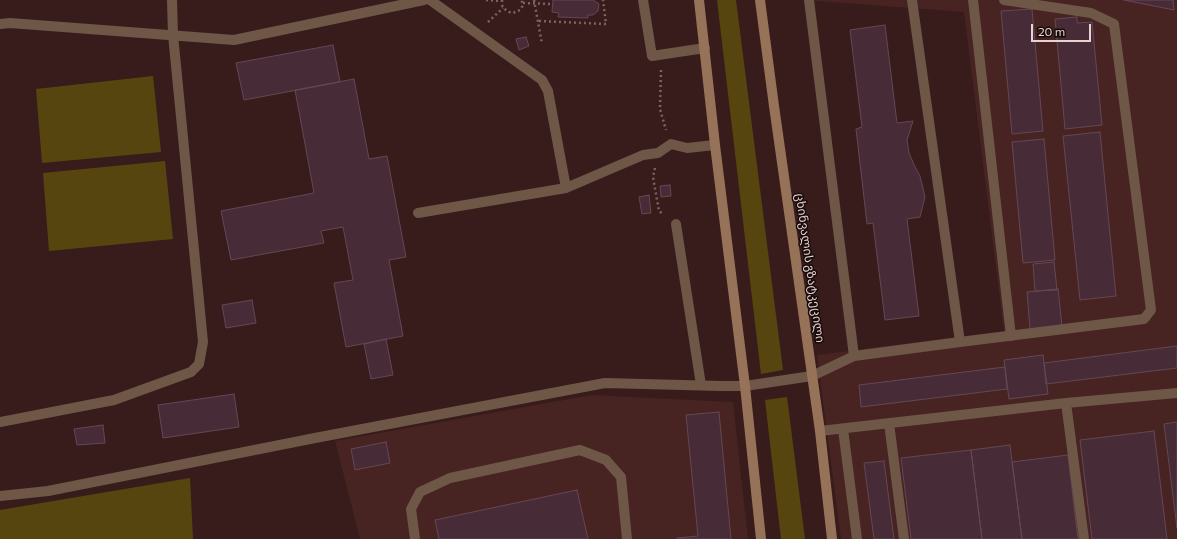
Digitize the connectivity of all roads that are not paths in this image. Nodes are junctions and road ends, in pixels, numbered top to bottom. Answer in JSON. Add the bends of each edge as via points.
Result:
{"nodes":[{"id":1,"x":172,"y":0,"type":"edge"},
{"id":2,"x":424,"y":0,"type":"edge"},
{"id":3,"x":430,"y":0,"type":"edge"},
{"id":4,"x":643,"y":0,"type":"edge"},
{"id":5,"x":699,"y":0,"type":"edge"},
{"id":6,"x":760,"y":0,"type":"edge"},
{"id":7,"x":809,"y":0,"type":"edge"},
{"id":8,"x":912,"y":0,"type":"edge"},
{"id":9,"x":973,"y":0,"type":"edge"},
{"id":10,"x":1004,"y":0,"type":"edge"},
{"id":11,"x":0,"y":24,"type":"edge"},
{"id":12,"x":174,"y":35,"type":"junction"},
{"id":13,"x":704,"y":48,"type":"junction"},
{"id":14,"x":715,"y":145,"type":"junction"},
{"id":15,"x":566,"y":188,"type":"junction"},
{"id":16,"x":418,"y":213,"type":"dead end"},
{"id":17,"x":676,"y":224,"type":"road end"},
{"id":18,"x":1011,"y":336,"type":"junction"},
{"id":19,"x":960,"y":342,"type":"junction"},
{"id":20,"x":854,"y":356,"type":"junction"},
{"id":21,"x":812,"y":376,"type":"junction"},
{"id":22,"x":701,"y":385,"type":"junction"},
{"id":23,"x":745,"y":386,"type":"junction"},
{"id":24,"x":1177,"y":393,"type":"edge"},
{"id":25,"x":1066,"y":403,"type":"junction"},
{"id":26,"x":0,"y":422,"type":"edge"},
{"id":27,"x":889,"y":423,"type":"junction"},
{"id":28,"x":843,"y":429,"type":"junction"},
{"id":29,"x":820,"y":432,"type":"junction"},
{"id":30,"x":0,"y":496,"type":"edge"},
{"id":31,"x":415,"y":539,"type":"edge"},
{"id":32,"x":627,"y":539,"type":"edge"},
{"id":33,"x":761,"y":539,"type":"edge"},
{"id":34,"x":832,"y":539,"type":"edge"},
{"id":35,"x":857,"y":539,"type":"edge"},
{"id":36,"x":904,"y":539,"type":"edge"},
{"id":37,"x":1084,"y":539,"type":"edge"}],
"edges":[{"from":1,"to":12,"type":"street"},
{"from":2,"to":12,"type":"street","via":[[234,40]]},
{"from":3,"to":15,"type":"street","via":[[542,80],[548,91]]},
{"from":4,"to":13,"type":"street","via":[[652,56]]},
{"from":5,"to":13,"type":"main road"},
{"from":6,"to":21,"type":"main road","name":"ცხინვალის გზატკეცილი"},
{"from":7,"to":20,"type":"street"},
{"from":8,"to":19,"type":"street"},
{"from":9,"to":18,"type":"street"},
{"from":10,"to":18,"type":"street","via":[[1091,13],[1114,24],[1151,310],[1144,319]]},
{"from":11,"to":12,"type":"street"},
{"from":12,"to":26,"type":"street","via":[[203,342],[198,364],[191,372],[114,400]]},
{"from":13,"to":14,"type":"main road"},
{"from":14,"to":15,"type":"street","via":[[687,148],[670,144],[658,153],[643,155]]},
{"from":14,"to":23,"type":"main road"},
{"from":15,"to":16,"type":"street"},
{"from":17,"to":22,"type":"street"},
{"from":18,"to":19,"type":"street"},
{"from":19,"to":20,"type":"street"},
{"from":20,"to":21,"type":"street"},
{"from":21,"to":23,"type":"street"},
{"from":21,"to":29,"type":"main road","name":"ცხინვალის გზატკეცილი"},
{"from":22,"to":23,"type":"street"},
{"from":22,"to":30,"type":"street","via":[[606,383],[48,491]]},
{"from":23,"to":33,"type":"main road"},
{"from":24,"to":25,"type":"street"},
{"from":25,"to":27,"type":"street"},
{"from":25,"to":37,"type":"street"},
{"from":27,"to":28,"type":"street"},
{"from":27,"to":36,"type":"street"},
{"from":28,"to":29,"type":"street"},
{"from":28,"to":35,"type":"street"},
{"from":29,"to":34,"type":"main road","name":"ცხინვალის გზატკეცილი"},
{"from":31,"to":32,"type":"street","via":[[411,509],[420,492],[450,478],[580,450],[606,460],[620,477]]}]}
